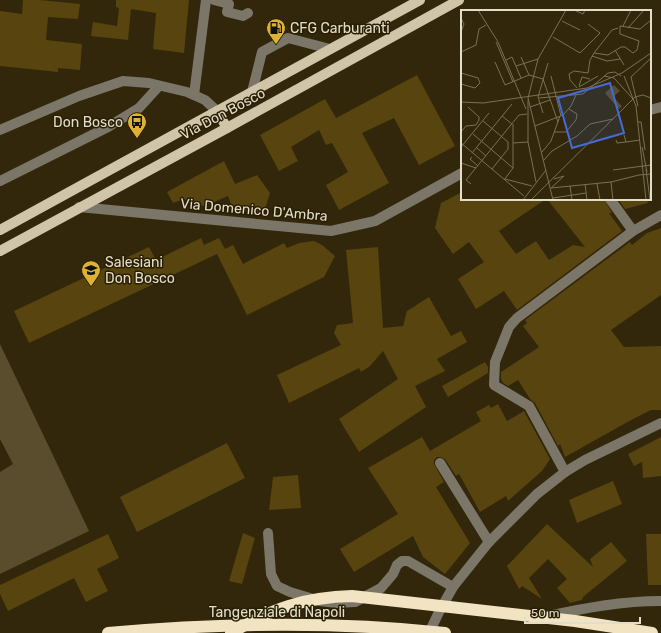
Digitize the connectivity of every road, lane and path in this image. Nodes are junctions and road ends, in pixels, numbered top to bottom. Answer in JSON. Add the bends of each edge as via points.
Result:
{"nodes":[{"id":1,"x":206,"y":0,"type":"edge"},
{"id":2,"x":214,"y":0,"type":"edge"},
{"id":3,"x":420,"y":0,"type":"edge"},
{"id":4,"x":459,"y":0,"type":"edge"},
{"id":5,"x":248,"y":13,"type":"dead end"},
{"id":6,"x":330,"y":49,"type":"junction"},
{"id":7,"x":159,"y":86,"type":"junction"},
{"id":8,"x":252,"y":92,"type":"junction"},
{"id":9,"x":194,"y":95,"type":"junction"},
{"id":10,"x":661,"y":107,"type":"edge"},
{"id":11,"x":651,"y":110,"type":"edge"},
{"id":12,"x":218,"y":111,"type":"junction"},
{"id":13,"x":227,"y":128,"type":"junction"},
{"id":14,"x":0,"y":130,"type":"edge"},
{"id":15,"x":461,"y":174,"type":"edge"},
{"id":16,"x":0,"y":181,"type":"edge"},
{"id":17,"x":611,"y":200,"type":"edge"},
{"id":18,"x":79,"y":207,"type":"junction"},
{"id":19,"x":661,"y":215,"type":"edge"},
{"id":20,"x":0,"y":230,"type":"edge"},
{"id":21,"x":633,"y":231,"type":"junction"},
{"id":22,"x":0,"y":251,"type":"edge"},
{"id":23,"x":661,"y":423,"type":"edge"},
{"id":24,"x":440,"y":463,"type":"dead end"},
{"id":25,"x":565,"y":472,"type":"junction"},
{"id":26,"x":268,"y":533,"type":"dead end"},
{"id":27,"x":489,"y":542,"type":"junction"},
{"id":28,"x":453,"y":588,"type":"junction"},
{"id":29,"x":661,"y":601,"type":"edge"},
{"id":30,"x":439,"y":612,"type":"junction"},
{"id":31,"x":108,"y":633,"type":"edge"},
{"id":32,"x":231,"y":633,"type":"edge"},
{"id":33,"x":429,"y":633,"type":"edge"},
{"id":34,"x":445,"y":633,"type":"edge"},
{"id":35,"x":652,"y":633,"type":"edge"}],
"edges":[{"from":1,"to":9,"type":"street"},
{"from":2,"to":5,"type":"street","via":[[229,4],[227,12],[243,16]]},
{"from":3,"to":6,"type":"main road","name":"Via Don Bosco"},
{"from":4,"to":13,"type":"main road","name":"Via Don Bosco"},
{"from":6,"to":8,"type":"main road","name":"Via Don Bosco"},
{"from":6,"to":8,"type":"street","via":[[288,38],[262,52]]},
{"from":7,"to":9,"type":"street"},
{"from":7,"to":14,"type":"street","via":[[123,81],[79,96]]},
{"from":7,"to":16,"type":"street","via":[[139,108],[108,127]]},
{"from":8,"to":12,"type":"main road","name":"Via Don Bosco"},
{"from":9,"to":12,"type":"street"},
{"from":10,"to":11,"type":"street"},
{"from":12,"to":13,"type":"main road"},
{"from":12,"to":20,"type":"main road","name":"Via Don Bosco"},
{"from":13,"to":18,"type":"main road","name":"Via Don Bosco"},
{"from":15,"to":18,"type":"street","name":"Via Domenico D'Ambra","via":[[375,221],[331,231]]},
{"from":17,"to":21,"type":"street"},
{"from":18,"to":22,"type":"main road","name":"Via Don Bosco"},
{"from":19,"to":21,"type":"street"},
{"from":21,"to":25,"type":"street","via":[[517,318],[509,327],[495,362],[494,385],[529,406]]},
{"from":23,"to":25,"type":"street"},
{"from":24,"to":27,"type":"street"},
{"from":25,"to":27,"type":"street","via":[[537,494]]},
{"from":26,"to":28,"type":"street","via":[[271,574],[277,586],[290,592],[337,603],[355,602],[381,588],[402,561],[408,561]]},
{"from":27,"to":28,"type":"street"},
{"from":28,"to":30,"type":"street"},
{"from":29,"to":30,"type":"street","via":[[593,606],[524,621]]},
{"from":30,"to":33,"type":"street"},
{"from":31,"to":34,"type":"highway","name":"Tangenziale di Napoli","bridge":true,"via":[[284,625]]},
{"from":32,"to":35,"type":"highway","bridge":true,"via":[[292,604],[332,596],[352,596],[575,621]]}]}
